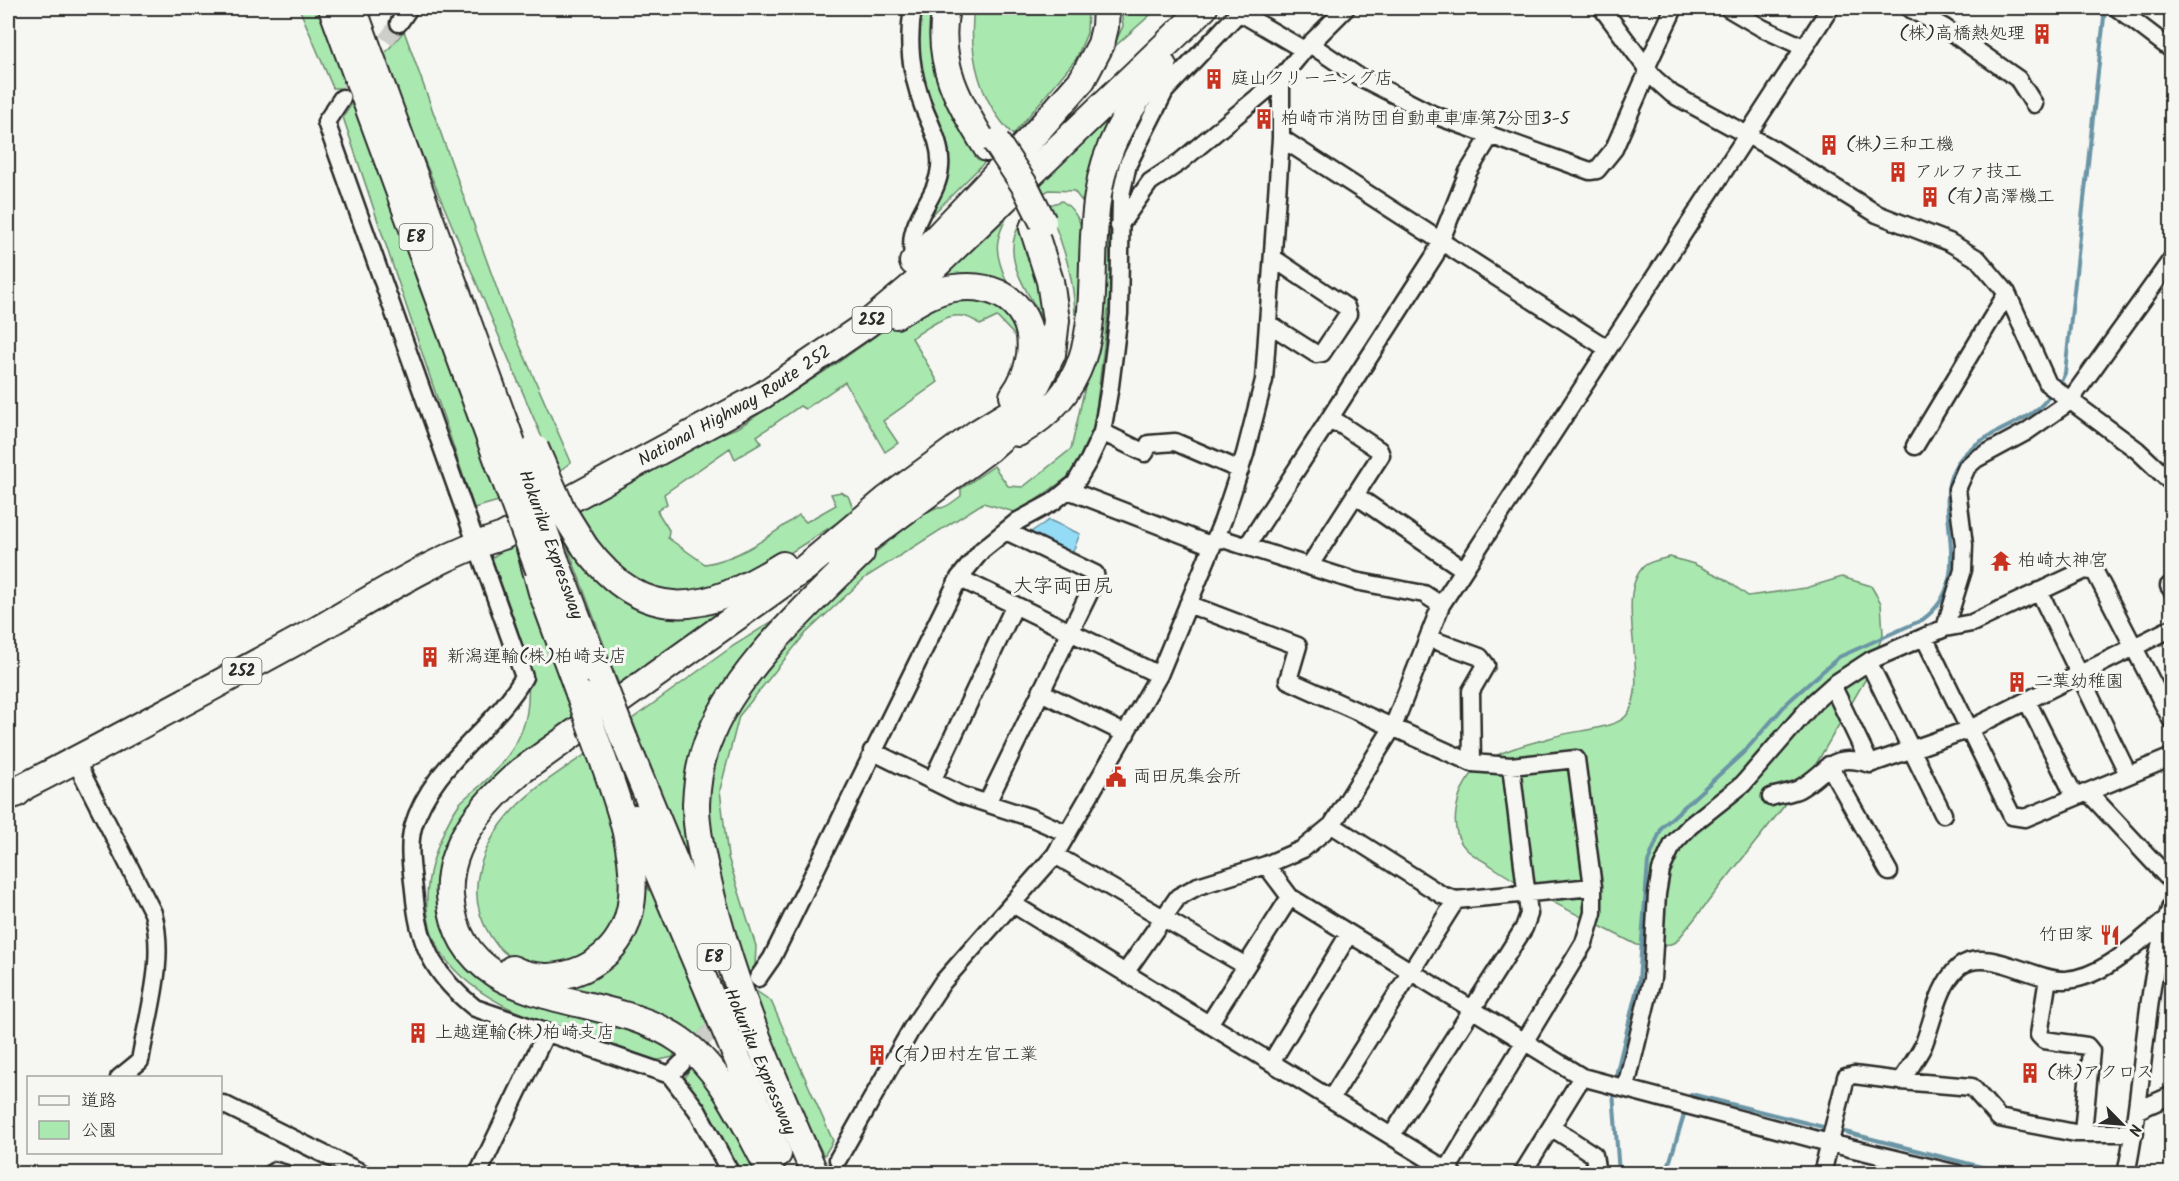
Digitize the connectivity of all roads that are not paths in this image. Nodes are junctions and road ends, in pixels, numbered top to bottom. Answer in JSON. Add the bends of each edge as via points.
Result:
{"nodes":[{"id":1,"x":332,"y":8,"type":"edge"},
{"id":2,"x":353,"y":8,"type":"edge"},
{"id":3,"x":409,"y":8,"type":"edge"},
{"id":4,"x":913,"y":8,"type":"edge"},
{"id":5,"x":946,"y":8,"type":"edge"},
{"id":6,"x":959,"y":8,"type":"edge"},
{"id":7,"x":1106,"y":8,"type":"edge"},
{"id":8,"x":1178,"y":8,"type":"edge"},
{"id":9,"x":1204,"y":8,"type":"edge"},
{"id":10,"x":1346,"y":8,"type":"edge"},
{"id":11,"x":1602,"y":8,"type":"edge"},
{"id":12,"x":1674,"y":8,"type":"edge"},
{"id":13,"x":1728,"y":8,"type":"edge"},
{"id":14,"x":1830,"y":8,"type":"edge"},
{"id":15,"x":1909,"y":8,"type":"edge"},
{"id":16,"x":2117,"y":8,"type":"edge"},
{"id":17,"x":1232,"y":9,"type":"edge"},
{"id":18,"x":399,"y":23,"type":"tunnel mouth"},
{"id":19,"x":1307,"y":47,"type":"junction"},
{"id":20,"x":1803,"y":48,"type":"junction"},
{"id":21,"x":2172,"y":50,"type":"edge"},
{"id":22,"x":1647,"y":69,"type":"junction"},
{"id":23,"x":1281,"y":78,"type":"junction"},
{"id":24,"x":342,"y":98,"type":"tunnel mouth"},
{"id":25,"x":2034,"y":105,"type":"dead end"},
{"id":26,"x":1491,"y":135,"type":"junction"},
{"id":27,"x":1748,"y":136,"type":"junction"},
{"id":28,"x":1281,"y":138,"type":"junction"},
{"id":29,"x":991,"y":145,"type":"junction"},
{"id":30,"x":1119,"y":227,"type":"junction"},
{"id":31,"x":1441,"y":241,"type":"junction"},
{"id":32,"x":1273,"y":258,"type":"junction"},
{"id":33,"x":2172,"y":259,"type":"edge"},
{"id":34,"x":913,"y":262,"type":"junction"},
{"id":35,"x":2007,"y":293,"type":"junction"},
{"id":36,"x":1269,"y":324,"type":"junction"},
{"id":37,"x":1608,"y":349,"type":"junction"},
{"id":38,"x":2069,"y":402,"type":"junction"},
{"id":39,"x":1326,"y":424,"type":"junction"},
{"id":40,"x":1102,"y":432,"type":"junction"},
{"id":41,"x":695,"y":433,"type":"junction"},
{"id":42,"x":983,"y":441,"type":"junction"},
{"id":43,"x":1915,"y":446,"type":"dead end"},
{"id":44,"x":517,"y":457,"type":"junction"},
{"id":45,"x":1239,"y":470,"type":"junction"},
{"id":46,"x":2172,"y":483,"type":"edge"},
{"id":47,"x":1068,"y":490,"type":"junction"},
{"id":48,"x":1354,"y":495,"type":"junction"},
{"id":49,"x":893,"y":507,"type":"junction"},
{"id":50,"x":1006,"y":531,"type":"junction"},
{"id":51,"x":1215,"y":540,"type":"junction"},
{"id":52,"x":476,"y":544,"type":"junction"},
{"id":53,"x":1247,"y":546,"type":"junction"},
{"id":54,"x":1310,"y":565,"type":"junction"},
{"id":55,"x":544,"y":568,"type":"junction"},
{"id":56,"x":1463,"y":569,"type":"junction"},
{"id":57,"x":959,"y":578,"type":"junction"},
{"id":58,"x":2039,"y":591,"type":"junction"},
{"id":59,"x":1188,"y":604,"type":"junction"},
{"id":60,"x":1015,"y":605,"type":"junction"},
{"id":61,"x":1441,"y":605,"type":"junction"},
{"id":62,"x":1945,"y":628,"type":"junction"},
{"id":63,"x":2172,"y":628,"type":"edge"},
{"id":64,"x":1070,"y":632,"type":"junction"},
{"id":65,"x":1924,"y":637,"type":"junction"},
{"id":66,"x":1428,"y":638,"type":"junction"},
{"id":67,"x":2134,"y":648,"type":"junction"},
{"id":68,"x":1871,"y":660,"type":"junction"},
{"id":69,"x":2080,"y":674,"type":"junction"},
{"id":70,"x":1159,"y":675,"type":"junction"},
{"id":71,"x":1041,"y":692,"type":"junction"},
{"id":72,"x":1836,"y":693,"type":"dead end"},
{"id":73,"x":2027,"y":700,"type":"junction"},
{"id":74,"x":2172,"y":721,"type":"edge"},
{"id":75,"x":1393,"y":727,"type":"junction"},
{"id":76,"x":1970,"y":729,"type":"junction"},
{"id":77,"x":1126,"y":734,"type":"junction"},
{"id":78,"x":610,"y":748,"type":"junction"},
{"id":79,"x":1911,"y":749,"type":"junction"},
{"id":80,"x":872,"y":751,"type":"junction"},
{"id":81,"x":2172,"y":757,"type":"edge"},
{"id":82,"x":75,"y":760,"type":"junction"},
{"id":83,"x":1472,"y":763,"type":"junction"},
{"id":84,"x":1870,"y":764,"type":"junction"},
{"id":85,"x":1829,"y":765,"type":"junction"},
{"id":86,"x":1511,"y":766,"type":"junction"},
{"id":87,"x":2128,"y":774,"type":"junction"},
{"id":88,"x":932,"y":781,"type":"junction"},
{"id":89,"x":2081,"y":794,"type":"junction"},
{"id":90,"x":1771,"y":797,"type":"dead end"},
{"id":91,"x":10,"y":800,"type":"edge"},
{"id":92,"x":987,"y":803,"type":"junction"},
{"id":93,"x":1943,"y":814,"type":"dead end"},
{"id":94,"x":1332,"y":825,"type":"junction"},
{"id":95,"x":1066,"y":833,"type":"junction"},
{"id":96,"x":1055,"y":855,"type":"junction"},
{"id":97,"x":1266,"y":865,"type":"junction"},
{"id":98,"x":1889,"y":872,"type":"dead end"},
{"id":99,"x":2172,"y":882,"type":"edge"},
{"id":100,"x":1593,"y":887,"type":"junction"},
{"id":101,"x":1528,"y":894,"type":"junction"},
{"id":102,"x":1290,"y":897,"type":"junction"},
{"id":103,"x":1456,"y":900,"type":"junction"},
{"id":104,"x":2172,"y":903,"type":"edge"},
{"id":105,"x":1013,"y":904,"type":"junction"},
{"id":106,"x":1163,"y":915,"type":"junction"},
{"id":107,"x":2169,"y":921,"type":"edge"},
{"id":108,"x":1349,"y":934,"type":"junction"},
{"id":109,"x":1246,"y":966,"type":"junction"},
{"id":110,"x":1412,"y":971,"type":"junction"},
{"id":111,"x":1125,"y":973,"type":"junction"},
{"id":112,"x":758,"y":978,"type":"tunnel mouth"},
{"id":113,"x":2048,"y":978,"type":"junction"},
{"id":114,"x":1471,"y":1008,"type":"junction"},
{"id":115,"x":1209,"y":1024,"type":"junction"},
{"id":116,"x":546,"y":1033,"type":"junction"},
{"id":117,"x":1525,"y":1042,"type":"junction"},
{"id":118,"x":1272,"y":1061,"type":"junction"},
{"id":119,"x":682,"y":1063,"type":"tunnel mouth"},
{"id":120,"x":120,"y":1076,"type":"edge"},
{"id":121,"x":670,"y":1076,"type":"junction"},
{"id":122,"x":1582,"y":1077,"type":"junction"},
{"id":123,"x":1900,"y":1081,"type":"junction"},
{"id":124,"x":1626,"y":1087,"type":"junction"},
{"id":125,"x":2172,"y":1095,"type":"edge"},
{"id":126,"x":1332,"y":1097,"type":"junction"},
{"id":127,"x":223,"y":1104,"type":"dead end"},
{"id":128,"x":2139,"y":1110,"type":"junction"},
{"id":129,"x":1551,"y":1127,"type":"junction"},
{"id":130,"x":2083,"y":1132,"type":"junction"},
{"id":131,"x":2135,"y":1132,"type":"junction"},
{"id":132,"x":1392,"y":1135,"type":"junction"},
{"id":133,"x":1829,"y":1143,"type":"junction"},
{"id":134,"x":838,"y":1159,"type":"tunnel mouth"},
{"id":135,"x":1450,"y":1172,"type":"edge"},
{"id":136,"x":270,"y":1173,"type":"edge"},
{"id":137,"x":286,"y":1173,"type":"edge"},
{"id":138,"x":364,"y":1173,"type":"edge"},
{"id":139,"x":478,"y":1173,"type":"edge"},
{"id":140,"x":732,"y":1173,"type":"edge"},
{"id":141,"x":772,"y":1173,"type":"edge"},
{"id":142,"x":786,"y":1173,"type":"edge"},
{"id":143,"x":809,"y":1173,"type":"edge"},
{"id":144,"x":815,"y":1173,"type":"edge"},
{"id":145,"x":1522,"y":1173,"type":"edge"},
{"id":146,"x":1597,"y":1173,"type":"edge"},
{"id":147,"x":1822,"y":1173,"type":"edge"},
{"id":148,"x":1958,"y":1173,"type":"edge"},
{"id":149,"x":2126,"y":1173,"type":"edge"}],
"edges":[{"from":1,"to":44,"type":"highway","name":"Hokuriku Expressway","number":"E8"},
{"from":2,"to":44,"type":"highway","name":"Hokuriku Expressway","number":"E8"},
{"from":3,"to":18,"type":"street"},
{"from":4,"to":34,"type":"street","via":[[909,60],[936,136],[940,167],[932,196],[914,228]]},
{"from":5,"to":29,"type":"highway","via":[[942,36],[951,84]]},
{"from":6,"to":29,"type":"highway","via":[[954,36],[958,68]]},
{"from":7,"to":34,"type":"highway","via":[[1101,45],[1082,80]]},
{"from":8,"to":34,"type":"highway","name":"National Highway Route 252","number":"252"},
{"from":9,"to":41,"type":"highway","name":"National Highway Route 252","number":"252","via":[[896,300],[800,372]]},
{"from":10,"to":19,"type":"street"},
{"from":11,"to":22,"type":"street"},
{"from":12,"to":22,"type":"street"},
{"from":13,"to":20,"type":"street"},
{"from":14,"to":20,"type":"street"},
{"from":15,"to":25,"type":"street","via":[[2018,79]]},
{"from":16,"to":21,"type":"street"},
{"from":17,"to":19,"type":"street"},
{"from":17,"to":30,"type":"street","via":[[1160,100],[1128,164]]},
{"from":17,"to":42,"type":"highway","via":[[1150,80],[1112,144],[1101,177],[1096,213],[1091,327],[1083,359],[1071,384],[1042,418]]},
{"from":19,"to":23,"type":"street"},
{"from":19,"to":26,"type":"street","via":[[1434,115]]},
{"from":20,"to":27,"type":"street"},
{"from":22,"to":26,"type":"street","via":[[1614,149],[1597,170],[1590,171]]},
{"from":22,"to":27,"type":"street","via":[[1672,94]]},
{"from":23,"to":28,"type":"street"},
{"from":23,"to":30,"type":"street","via":[[1150,182]]},
{"from":24,"to":52,"type":"street","via":[[327,122]]},
{"from":26,"to":31,"type":"street","via":[[1468,172]]},
{"from":27,"to":35,"type":"street","via":[[1877,214],[1949,242],[1978,258]]},
{"from":27,"to":37,"type":"street"},
{"from":28,"to":31,"type":"street"},
{"from":28,"to":32,"type":"street"},
{"from":29,"to":42,"type":"highway","bridge":true,"via":[[1025,186],[1038,225],[1056,256],[1066,316],[1063,351],[1053,380],[1038,404]]},
{"from":30,"to":40,"type":"street","via":[[1119,314]]},
{"from":31,"to":37,"type":"street"},
{"from":31,"to":39,"type":"street"},
{"from":32,"to":36,"type":"street"},
{"from":32,"to":36,"type":"street","via":[[1346,307],[1348,314],[1322,353],[1316,354]]},
{"from":33,"to":38,"type":"street"},
{"from":34,"to":52,"type":"highway","name":"National Highway Route 252","number":"252","via":[[797,353],[566,483],[498,525]]},
{"from":35,"to":38,"type":"street","via":[[2048,384]]},
{"from":35,"to":43,"type":"street"},
{"from":36,"to":45,"type":"street","via":[[1264,380]]},
{"from":37,"to":56,"type":"street"},
{"from":38,"to":46,"type":"street","via":[[2137,450]]},
{"from":38,"to":62,"type":"street","via":[[1967,467],[1957,489],[1963,570]]},
{"from":39,"to":48,"type":"street","via":[[1337,422],[1381,455]]},
{"from":39,"to":53,"type":"street"},
{"from":40,"to":45,"type":"street","via":[[1145,453],[1149,444],[1175,442]]},
{"from":40,"to":47,"type":"street","via":[[1075,484]]},
{"from":41,"to":42,"type":"highway","via":[[801,379],[936,292],[967,287],[1006,298],[1024,317],[1032,339],[1028,366],[1015,394]]},
{"from":41,"to":52,"type":"highway","name":"National Highway Route 252","number":"252","via":[[503,537]]},
{"from":42,"to":49,"type":"highway"},
{"from":44,"to":49,"type":"highway","bridge":true,"via":[[608,574],[632,591],[675,605],[706,603],[738,591]]},
{"from":44,"to":55,"type":"highway","name":"Hokuriku Expressway","number":"E8","bridge":true},
{"from":44,"to":55,"type":"highway","name":"Hokuriku Expressway","number":"E8","bridge":true,"via":[[527,537]]},
{"from":45,"to":51,"type":"street"},
{"from":47,"to":50,"type":"street"},
{"from":47,"to":51,"type":"street","via":[[1205,543]]},
{"from":48,"to":54,"type":"street"},
{"from":48,"to":56,"type":"street"},
{"from":49,"to":78,"type":"highway","via":[[551,765],[499,812],[472,855],[464,901],[480,942],[502,964],[516,971],[543,977],[572,974],[607,951],[624,924],[633,894],[631,850]]},
{"from":49,"to":141,"type":"highway","via":[[514,777],[471,826],[451,874],[453,920],[479,962],[523,989],[628,1015],[681,1040],[724,1089]]},
{"from":49,"to":144,"type":"highway","via":[[740,685],[711,732],[697,786],[700,839],[722,936],[761,1051]]},
{"from":50,"to":57,"type":"street","via":[[982,550]]},
{"from":50,"to":64,"type":"street","via":[[1095,574]]},
{"from":51,"to":53,"type":"street"},
{"from":51,"to":59,"type":"street"},
{"from":52,"to":82,"type":"highway","name":"National Highway Route 252","number":"252"},
{"from":52,"to":116,"type":"street","via":[[524,677],[511,700],[446,769],[413,826],[410,853],[417,915],[432,962],[454,991],[475,1008]]},
{"from":53,"to":54,"type":"street"},
{"from":54,"to":61,"type":"street","via":[[1365,583],[1424,594]]},
{"from":55,"to":78,"type":"highway","name":"Hokuriku Expressway","number":"E8","bridge":true},
{"from":56,"to":61,"type":"street"},
{"from":57,"to":60,"type":"street"},
{"from":57,"to":80,"type":"street"},
{"from":58,"to":62,"type":"street","via":[[1972,623]]},
{"from":58,"to":67,"type":"street","via":[[2085,570],[2094,572]]},
{"from":58,"to":69,"type":"street"},
{"from":59,"to":70,"type":"street"},
{"from":59,"to":75,"type":"street","via":[[1298,646],[1288,680]]},
{"from":60,"to":64,"type":"street"},
{"from":60,"to":88,"type":"street"},
{"from":61,"to":66,"type":"street"},
{"from":62,"to":65,"type":"street"},
{"from":63,"to":67,"type":"street"},
{"from":64,"to":70,"type":"street"},
{"from":64,"to":71,"type":"street"},
{"from":65,"to":68,"type":"street"},
{"from":65,"to":76,"type":"street"},
{"from":66,"to":75,"type":"street"},
{"from":66,"to":83,"type":"street","via":[[1480,657],[1486,665],[1471,691]]},
{"from":67,"to":69,"type":"street"},
{"from":67,"to":74,"type":"street"},
{"from":68,"to":79,"type":"street"},
{"from":68,"to":124,"type":"street","via":[[1833,685],[1743,784],[1690,825],[1673,844],[1656,894],[1652,979]]},
{"from":69,"to":73,"type":"street"},
{"from":69,"to":87,"type":"street"},
{"from":70,"to":77,"type":"street"},
{"from":71,"to":77,"type":"street"},
{"from":71,"to":92,"type":"street"},
{"from":72,"to":84,"type":"street"},
{"from":73,"to":76,"type":"street"},
{"from":73,"to":89,"type":"street"},
{"from":75,"to":83,"type":"street"},
{"from":75,"to":94,"type":"street"},
{"from":76,"to":79,"type":"street"},
{"from":76,"to":89,"type":"street","via":[[2013,816],[2025,818]]},
{"from":77,"to":95,"type":"street"},
{"from":78,"to":142,"type":"highway","name":"Hokuriku Expressway","number":"E8"},
{"from":78,"to":143,"type":"highway","name":"Hokuriku Expressway","number":"E8"},
{"from":79,"to":84,"type":"street"},
{"from":79,"to":93,"type":"street"},
{"from":80,"to":88,"type":"street"},
{"from":80,"to":112,"type":"street","via":[[772,958]]},
{"from":81,"to":87,"type":"street"},
{"from":82,"to":91,"type":"highway","name":"National Highway Route 252","number":"252","via":[[25,786]]},
{"from":82,"to":120,"type":"street","via":[[153,913],[159,933],[157,968],[140,1061]]},
{"from":83,"to":86,"type":"street"},
{"from":84,"to":85,"type":"street","via":[[1854,759],[1834,760]]},
{"from":85,"to":90,"type":"street","via":[[1798,789]]},
{"from":85,"to":98,"type":"street"},
{"from":86,"to":100,"type":"street","via":[[1576,759]]},
{"from":86,"to":101,"type":"street"},
{"from":87,"to":89,"type":"street"},
{"from":88,"to":92,"type":"street"},
{"from":89,"to":99,"type":"street"},
{"from":92,"to":95,"type":"street"},
{"from":94,"to":97,"type":"street","via":[[1303,849]]},
{"from":94,"to":103,"type":"street"},
{"from":95,"to":96,"type":"street"},
{"from":96,"to":105,"type":"street"},
{"from":96,"to":106,"type":"street"},
{"from":97,"to":102,"type":"street"},
{"from":97,"to":106,"type":"street","via":[[1198,886],[1178,897]]},
{"from":100,"to":101,"type":"street"},
{"from":100,"to":117,"type":"street","via":[[1593,913],[1584,943]]},
{"from":101,"to":103,"type":"street"},
{"from":101,"to":114,"type":"street","via":[[1529,914],[1524,928]]},
{"from":102,"to":108,"type":"street"},
{"from":102,"to":109,"type":"street"},
{"from":103,"to":110,"type":"street"},
{"from":104,"to":107,"type":"street"},
{"from":105,"to":111,"type":"street"},
{"from":105,"to":134,"type":"street","via":[[942,983]]},
{"from":106,"to":109,"type":"street"},
{"from":106,"to":111,"type":"street"},
{"from":107,"to":113,"type":"street","via":[[2107,966],[2066,980]]},
{"from":107,"to":128,"type":"street","via":[[2157,953],[2147,1007]]},
{"from":108,"to":110,"type":"street"},
{"from":108,"to":118,"type":"street"},
{"from":109,"to":115,"type":"street"},
{"from":110,"to":114,"type":"street"},
{"from":110,"to":126,"type":"street"},
{"from":111,"to":115,"type":"street"},
{"from":113,"to":123,"type":"street","via":[[1985,959],[1959,967],[1946,984],[1922,1049]]},
{"from":113,"to":130,"type":"street","via":[[2039,1035],[2044,1040],[2087,1046],[2091,1051]]},
{"from":114,"to":117,"type":"street"},
{"from":114,"to":132,"type":"street"},
{"from":115,"to":118,"type":"street"},
{"from":116,"to":121,"type":"street"},
{"from":116,"to":139,"type":"street"},
{"from":117,"to":122,"type":"street"},
{"from":117,"to":135,"type":"street"},
{"from":118,"to":126,"type":"street"},
{"from":119,"to":121,"type":"street"},
{"from":121,"to":140,"type":"street","via":[[697,1110]]},
{"from":122,"to":124,"type":"street"},
{"from":122,"to":129,"type":"street"},
{"from":123,"to":130,"type":"street","via":[[1972,1087],[1999,1118]]},
{"from":123,"to":133,"type":"street","via":[[1846,1077]]},
{"from":124,"to":133,"type":"street"},
{"from":125,"to":128,"type":"street"},
{"from":126,"to":132,"type":"street"},
{"from":127,"to":138,"type":"street"},
{"from":128,"to":131,"type":"street"},
{"from":129,"to":145,"type":"street"},
{"from":129,"to":146,"type":"street","via":[[1594,1155]]},
{"from":130,"to":131,"type":"street"},
{"from":131,"to":149,"type":"street"},
{"from":132,"to":135,"type":"street"},
{"from":133,"to":147,"type":"street"},
{"from":133,"to":148,"type":"street"},
{"from":136,"to":137,"type":"street"}]}
